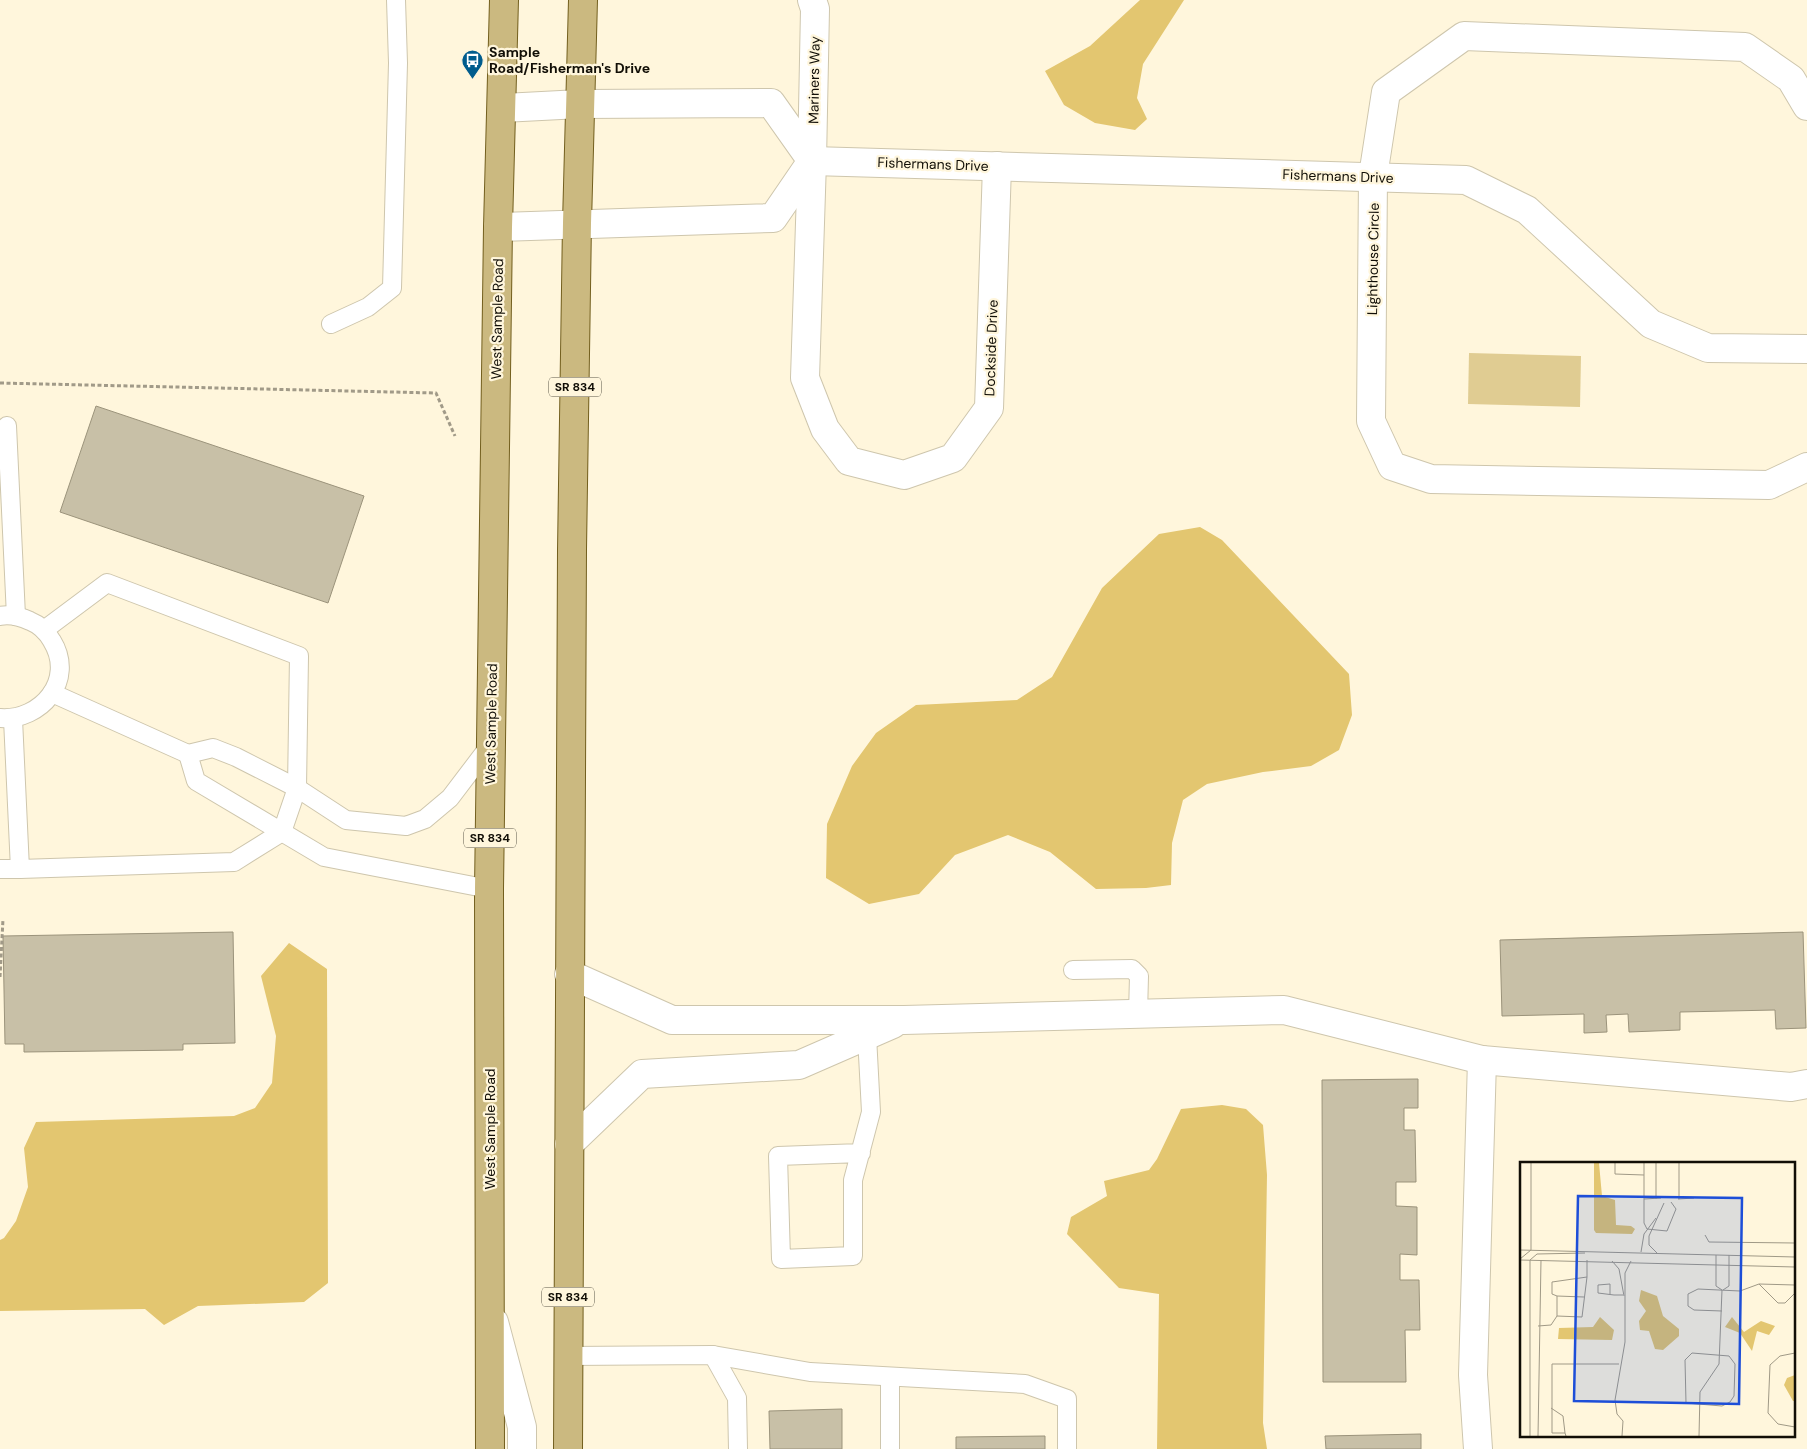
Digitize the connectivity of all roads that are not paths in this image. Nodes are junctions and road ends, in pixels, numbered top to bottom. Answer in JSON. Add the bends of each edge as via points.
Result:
{"nodes":[{"id":1,"x":396,"y":0,"type":"edge"},
{"id":2,"x":504,"y":0,"type":"edge"},
{"id":3,"x":583,"y":0,"type":"edge"},
{"id":4,"x":812,"y":0,"type":"edge"},
{"id":5,"x":580,"y":104,"type":"junction"},
{"id":6,"x":1807,"y":106,"type":"edge"},
{"id":7,"x":502,"y":108,"type":"junction"},
{"id":8,"x":812,"y":161,"type":"junction"},
{"id":9,"x":997,"y":166,"type":"junction"},
{"id":10,"x":1373,"y":176,"type":"junction"},
{"id":11,"x":577,"y":223,"type":"junction"},
{"id":12,"x":498,"y":226,"type":"junction"},
{"id":13,"x":330,"y":324,"type":"dead end"},
{"id":14,"x":1807,"y":349,"type":"edge"},
{"id":15,"x":8,"y":426,"type":"dead end"},
{"id":16,"x":1807,"y":467,"type":"edge"},
{"id":17,"x":7,"y":559,"type":"edge"},
{"id":18,"x":8,"y":616,"type":"edge"},
{"id":19,"x":44,"y":630,"type":"junction"},
{"id":20,"x":52,"y":693,"type":"junction"},
{"id":21,"x":6,"y":718,"type":"edge"},
{"id":22,"x":491,"y":744,"type":"junction"},
{"id":23,"x":188,"y":754,"type":"junction"},
{"id":24,"x":8,"y":765,"type":"edge"},
{"id":25,"x":297,"y":788,"type":"junction"},
{"id":26,"x":282,"y":832,"type":"junction"},
{"id":27,"x":0,"y":869,"type":"edge"},
{"id":28,"x":20,"y":869,"type":"junction"},
{"id":29,"x":489,"y":889,"type":"junction"},
{"id":30,"x":1073,"y":970,"type":"dead end"},
{"id":31,"x":569,"y":974,"type":"junction"},
{"id":32,"x":1138,"y":1014,"type":"junction"},
{"id":33,"x":904,"y":1020,"type":"junction"},
{"id":34,"x":867,"y":1036,"type":"junction"},
{"id":35,"x":1482,"y":1060,"type":"junction"},
{"id":36,"x":1807,"y":1084,"type":"edge"},
{"id":37,"x":569,"y":1144,"type":"junction"},
{"id":38,"x":861,"y":1153,"type":"junction"},
{"id":39,"x":490,"y":1309,"type":"junction"},
{"id":40,"x":712,"y":1355,"type":"junction"},
{"id":41,"x":567,"y":1356,"type":"junction"},
{"id":42,"x":890,"y":1376,"type":"junction"},
{"id":43,"x":490,"y":1449,"type":"edge"},
{"id":44,"x":522,"y":1449,"type":"edge"},
{"id":45,"x":568,"y":1449,"type":"edge"},
{"id":46,"x":738,"y":1449,"type":"edge"},
{"id":47,"x":890,"y":1449,"type":"edge"},
{"id":48,"x":1067,"y":1449,"type":"edge"},
{"id":49,"x":1478,"y":1449,"type":"edge"}],
"edges":[{"from":1,"to":13,"type":"lane","via":[[398,63],[392,288],[368,307]]},
{"from":2,"to":7,"type":"main road","name":"West Sample Road","number":"SR 834"},
{"from":3,"to":5,"type":"main road","number":"SR 834"},
{"from":4,"to":8,"type":"street","name":"Mariners Way","via":[[815,10]]},
{"from":5,"to":7,"type":"street"},
{"from":5,"to":8,"type":"street","via":[[771,103]]},
{"from":5,"to":11,"type":"main road","number":"SR 834"},
{"from":6,"to":10,"type":"street","name":"Lighthouse Circle","via":[[1791,79],[1745,48],[1464,36],[1386,92]]},
{"from":7,"to":12,"type":"main road","name":"West Sample Road","number":"SR 834"},
{"from":8,"to":9,"type":"street","name":"Fishermans Drive"},
{"from":8,"to":9,"type":"street","name":"Dockside Drive","via":[[805,378],[825,429],[849,461],[904,474],[954,458],[989,408]]},
{"from":8,"to":11,"type":"street","via":[[773,218]]},
{"from":9,"to":10,"type":"street","name":"Fishermans Drive"},
{"from":10,"to":14,"type":"street","name":"Fishermans Drive","via":[[1466,180],[1527,210],[1651,324],[1708,348]]},
{"from":10,"to":16,"type":"street","name":"Lighthouse Circle","via":[[1371,421],[1392,466],[1431,479],[1769,485]]},
{"from":11,"to":12,"type":"street"},
{"from":11,"to":31,"type":"main road","number":"SR 834"},
{"from":12,"to":22,"type":"main road","name":"West Sample Road","number":"SR 834"},
{"from":15,"to":17,"type":"lane"},
{"from":17,"to":18,"type":"lane"},
{"from":18,"to":19,"type":"lane","via":[[35,623]]},
{"from":19,"to":20,"type":"lane","via":[[55,647],[59,662],[58,678]]},
{"from":19,"to":25,"type":"lane","via":[[107,583],[299,656]]},
{"from":20,"to":21,"type":"lane","via":[[29,714]]},
{"from":20,"to":23,"type":"lane"},
{"from":21,"to":24,"type":"lane"},
{"from":22,"to":25,"type":"lane","via":[[450,798],[425,819],[406,826],[346,820]]},
{"from":22,"to":29,"type":"main road","name":"West Sample Road","number":"SR 834"},
{"from":23,"to":25,"type":"lane","via":[[213,748]]},
{"from":23,"to":26,"type":"lane","via":[[196,781]]},
{"from":24,"to":28,"type":"lane"},
{"from":25,"to":26,"type":"lane"},
{"from":26,"to":28,"type":"lane","via":[[234,862]]},
{"from":26,"to":29,"type":"lane","via":[[324,857]]},
{"from":27,"to":28,"type":"lane"},
{"from":29,"to":39,"type":"main road","name":"West Sample Road","number":"SR 834"},
{"from":30,"to":32,"type":"lane","via":[[1132,969],[1139,976]]},
{"from":31,"to":33,"type":"street","via":[[672,1020]]},
{"from":31,"to":37,"type":"main road","number":"SR 834"},
{"from":32,"to":33,"type":"street"},
{"from":32,"to":35,"type":"street","via":[[1284,1010]]},
{"from":33,"to":34,"type":"street"},
{"from":34,"to":37,"type":"street","via":[[799,1065],[642,1074]]},
{"from":34,"to":38,"type":"lane","via":[[872,1112]]},
{"from":35,"to":36,"type":"street","via":[[1791,1087]]},
{"from":35,"to":49,"type":"street","via":[[1473,1375]]},
{"from":37,"to":41,"type":"main road","number":"SR 834"},
{"from":38,"to":38,"type":"lane","via":[[853,1180],[853,1256],[781,1259],[778,1156]]},
{"from":39,"to":43,"type":"main road","name":"West Sample Road","number":"SR 834"},
{"from":39,"to":44,"type":"street","via":[[522,1427]]},
{"from":40,"to":41,"type":"lane"},
{"from":40,"to":42,"type":"lane","via":[[810,1372]]},
{"from":40,"to":46,"type":"lane","via":[[737,1398]]},
{"from":41,"to":45,"type":"main road","number":"SR 834"},
{"from":42,"to":47,"type":"lane"},
{"from":42,"to":48,"type":"lane","via":[[1026,1384],[1066,1399]]}]}
